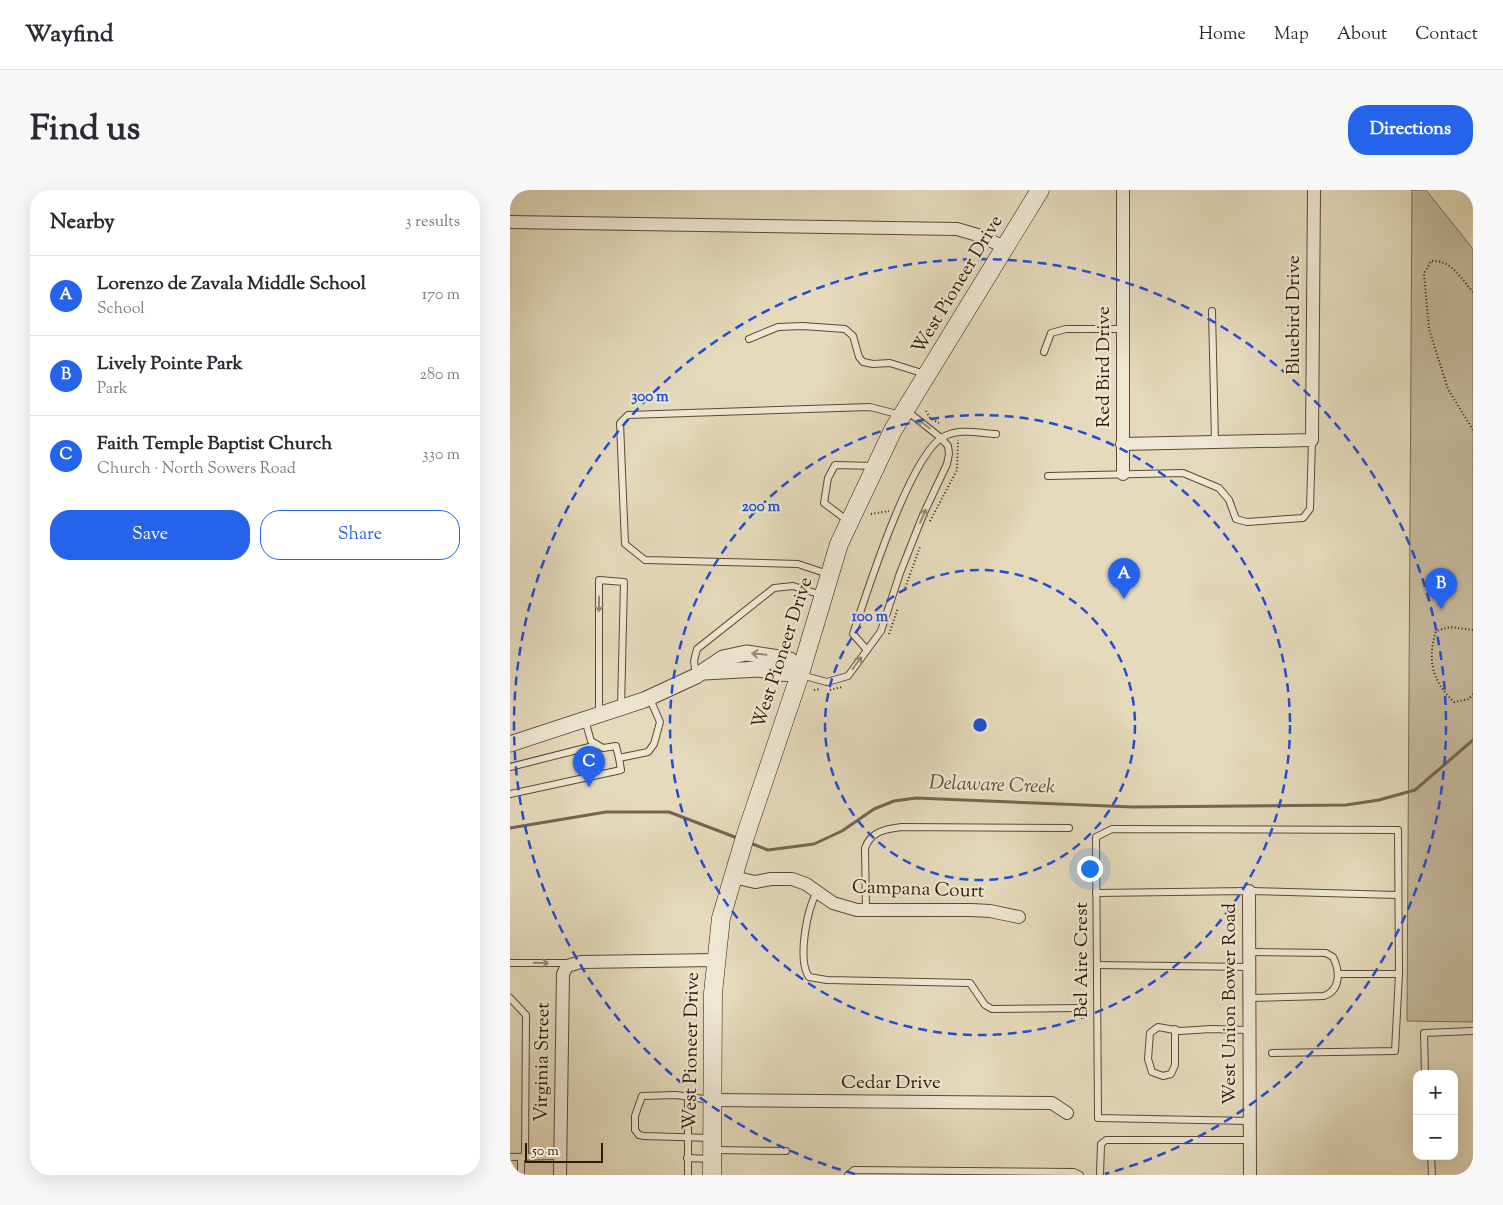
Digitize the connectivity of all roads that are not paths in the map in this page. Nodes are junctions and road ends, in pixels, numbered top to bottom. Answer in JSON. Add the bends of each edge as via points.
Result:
{"nodes":[{"id":1,"x":1040,"y":190,"type":"edge"},
{"id":2,"x":1123,"y":190,"type":"edge"},
{"id":3,"x":1314,"y":190,"type":"edge"},
{"id":4,"x":510,"y":222,"type":"edge"},
{"id":5,"x":1006,"y":248,"type":"junction"},
{"id":6,"x":1212,"y":311,"type":"dead end"},
{"id":7,"x":1123,"y":329,"type":"junction"},
{"id":8,"x":749,"y":339,"type":"dead end"},
{"id":9,"x":1044,"y":352,"type":"dead end"},
{"id":10,"x":928,"y":375,"type":"junction"},
{"id":11,"x":904,"y":413,"type":"junction"},
{"id":12,"x":996,"y":434,"type":"dead end"},
{"id":13,"x":941,"y":438,"type":"junction"},
{"id":14,"x":1312,"y":440,"type":"junction"},
{"id":15,"x":1215,"y":442,"type":"junction"},
{"id":16,"x":1122,"y":444,"type":"junction"},
{"id":17,"x":876,"y":466,"type":"junction"},
{"id":18,"x":1123,"y":474,"type":"junction"},
{"id":19,"x":1048,"y":476,"type":"dead end"},
{"id":20,"x":849,"y":521,"type":"junction"},
{"id":21,"x":830,"y":575,"type":"junction"},
{"id":22,"x":824,"y":595,"type":"junction"},
{"id":23,"x":867,"y":650,"type":"junction"},
{"id":24,"x":700,"y":674,"type":"junction"},
{"id":25,"x":800,"y":674,"type":"junction"},
{"id":26,"x":649,"y":697,"type":"junction"},
{"id":27,"x":620,"y":708,"type":"junction"},
{"id":28,"x":592,"y":718,"type":"junction"},
{"id":29,"x":510,"y":744,"type":"edge"},
{"id":30,"x":597,"y":745,"type":"junction"},
{"id":31,"x":619,"y":758,"type":"junction"},
{"id":32,"x":510,"y":767,"type":"edge"},
{"id":33,"x":510,"y":794,"type":"edge"},
{"id":34,"x":1068,"y":828,"type":"dead end"},
{"id":35,"x":734,"y":872,"type":"junction"},
{"id":36,"x":1249,"y":891,"type":"junction"},
{"id":37,"x":817,"y":892,"type":"junction"},
{"id":38,"x":1096,"y":893,"type":"junction"},
{"id":39,"x":1397,"y":895,"type":"junction"},
{"id":40,"x":866,"y":910,"type":"junction"},
{"id":41,"x":1019,"y":917,"type":"dead end"},
{"id":42,"x":1249,"y":952,"type":"junction"},
{"id":43,"x":716,"y":960,"type":"junction"},
{"id":44,"x":576,"y":962,"type":"junction"},
{"id":45,"x":510,"y":963,"type":"edge"},
{"id":46,"x":1097,"y":965,"type":"junction"},
{"id":47,"x":1249,"y":967,"type":"junction"},
{"id":48,"x":1338,"y":974,"type":"junction"},
{"id":49,"x":1398,"y":974,"type":"junction"},
{"id":50,"x":510,"y":998,"type":"edge"},
{"id":51,"x":1249,"y":998,"type":"junction"},
{"id":52,"x":1080,"y":1008,"type":"dead end"},
{"id":53,"x":1175,"y":1029,"type":"junction"},
{"id":54,"x":1249,"y":1030,"type":"junction"},
{"id":55,"x":1473,"y":1031,"type":"edge"},
{"id":56,"x":1272,"y":1053,"type":"dead end"},
{"id":57,"x":1425,"y":1070,"type":"edge"},
{"id":58,"x":688,"y":1096,"type":"junction"},
{"id":59,"x":712,"y":1100,"type":"junction"},
{"id":60,"x":1067,"y":1113,"type":"dead end"},
{"id":61,"x":1250,"y":1121,"type":"junction"},
{"id":62,"x":687,"y":1137,"type":"junction"},
{"id":63,"x":1250,"y":1140,"type":"junction"},
{"id":64,"x":786,"y":1151,"type":"dead end"},
{"id":65,"x":712,"y":1155,"type":"edge"},
{"id":66,"x":560,"y":1156,"type":"junction"},
{"id":67,"x":510,"y":1157,"type":"edge"},
{"id":68,"x":523,"y":1157,"type":"junction"},
{"id":69,"x":687,"y":1158,"type":"junction"},
{"id":70,"x":1431,"y":1160,"type":"edge"},
{"id":71,"x":521,"y":1175,"type":"edge"},
{"id":72,"x":560,"y":1175,"type":"edge"},
{"id":73,"x":688,"y":1175,"type":"edge"},
{"id":74,"x":848,"y":1175,"type":"edge"},
{"id":75,"x":1080,"y":1175,"type":"edge"},
{"id":76,"x":1100,"y":1175,"type":"edge"},
{"id":77,"x":1250,"y":1175,"type":"edge"},
{"id":78,"x":1432,"y":1175,"type":"edge"}],
"edges":[{"from":1,"to":5,"type":"main road","name":"West Pioneer Drive"},
{"from":2,"to":7,"type":"street","name":"Red Bird Drive"},
{"from":3,"to":14,"type":"street","name":"Bluebird Drive"},
{"from":4,"to":5,"type":"street","via":[[957,229],[982,236]]},
{"from":5,"to":10,"type":"main road","name":"West Pioneer Drive"},
{"from":6,"to":15,"type":"lane"},
{"from":7,"to":9,"type":"lane","via":[[1066,329],[1051,333]]},
{"from":7,"to":16,"type":"street","name":"Red Bird Drive"},
{"from":8,"to":10,"type":"lane","via":[[778,327],[845,329],[853,336],[863,362],[890,364]]},
{"from":10,"to":11,"type":"main road","name":"West Pioneer Drive"},
{"from":13,"to":11,"type":"lane","one_way":true},
{"from":11,"to":17,"type":"main road","name":"West Pioneer Drive"},
{"from":11,"to":21,"type":"lane","via":[[870,407],[628,415],[620,423],[625,544],[645,560],[798,564]]},
{"from":12,"to":13,"type":"lane","via":[[956,431]]},
{"from":23,"to":13,"type":"lane","one_way":true,"via":[[881,632],[906,557],[947,464],[948,446]]},
{"from":13,"to":23,"type":"lane","via":[[924,455],[911,482],[852,634]]},
{"from":14,"to":15,"type":"street","name":"Red Bird Drive"},
{"from":14,"to":18,"type":"lane","via":[[1310,509],[1303,518],[1247,522],[1236,519],[1229,500],[1219,488],[1183,473]]},
{"from":15,"to":16,"type":"street","name":"Red Bird Drive"},
{"from":16,"to":18,"type":"street"},
{"from":17,"to":20,"type":"main road","name":"West Pioneer Drive"},
{"from":17,"to":20,"type":"lane","via":[[835,465],[828,478],[824,503]]},
{"from":18,"to":19,"type":"lane"},
{"from":20,"to":21,"type":"main road","name":"West Pioneer Drive"},
{"from":21,"to":22,"type":"main road","name":"West Pioneer Drive"},
{"from":22,"to":24,"type":"lane","via":[[794,586],[774,588],[697,649],[694,661]]},
{"from":22,"to":25,"type":"main road","name":"West Pioneer Drive"},
{"from":25,"to":23,"type":"lane","one_way":true,"via":[[827,682],[848,676]]},
{"from":24,"to":25,"type":"street","via":[[759,669],[778,674]]},
{"from":24,"to":26,"type":"street"},
{"from":25,"to":35,"type":"main road","name":"West Pioneer Drive"},
{"from":26,"to":27,"type":"street"},
{"from":26,"to":31,"type":"lane","via":[[660,722],[654,744],[648,752]]},
{"from":27,"to":28,"type":"street"},
{"from":27,"to":28,"type":"lane","one_way":true,"via":[[624,582],[599,580]]},
{"from":28,"to":29,"type":"street"},
{"from":28,"to":30,"type":"lane","via":[[591,741]]},
{"from":30,"to":31,"type":"lane","via":[[604,748],[616,746]]},
{"from":30,"to":32,"type":"lane"},
{"from":31,"to":33,"type":"lane","via":[[621,770]]},
{"from":34,"to":40,"type":"lane","via":[[884,829],[868,839],[865,848]]},
{"from":35,"to":37,"type":"street","name":"Campana Court","via":[[755,882],[771,878],[792,879]]},
{"from":35,"to":43,"type":"main road","name":"West Pioneer Drive","via":[[721,918]]},
{"from":36,"to":38,"type":"lane","name":"Bel Aire Crest"},
{"from":36,"to":39,"type":"lane","name":"West Union Bower Road"},
{"from":36,"to":42,"type":"street","name":"West Union Bower Road"},
{"from":37,"to":40,"type":"street","name":"Campana Court","via":[[843,907]]},
{"from":37,"to":52,"type":"lane","via":[[809,908],[807,926],[805,965],[809,977],[970,983],[992,1009]]},
{"from":38,"to":39,"type":"lane","via":[[1096,837],[1112,829],[1398,830]]},
{"from":38,"to":46,"type":"lane","name":"Bel Aire Crest"},
{"from":39,"to":49,"type":"lane"},
{"from":40,"to":41,"type":"street","name":"Campana Court","via":[[981,911]]},
{"from":42,"to":47,"type":"street","name":"West Union Bower Road"},
{"from":42,"to":48,"type":"lane","via":[[1326,953],[1333,957]]},
{"from":43,"to":44,"type":"street"},
{"from":43,"to":59,"type":"main road","name":"West Pioneer Drive"},
{"from":45,"to":44,"type":"lane","one_way":true},
{"from":44,"to":66,"type":"street","name":"Virginia Street","via":[[567,966],[563,974]]},
{"from":46,"to":47,"type":"lane"},
{"from":46,"to":61,"type":"lane","name":"Bel Aire Crest","via":[[1098,1118]]},
{"from":47,"to":51,"type":"street","name":"West Union Bower Road"},
{"from":48,"to":49,"type":"lane"},
{"from":48,"to":51,"type":"lane","via":[[1331,994],[1324,996]]},
{"from":49,"to":56,"type":"lane","via":[[1395,1052]]},
{"from":50,"to":68,"type":"lane","via":[[526,1015]]},
{"from":51,"to":54,"type":"street","name":"West Union Bower Road"},
{"from":53,"to":53,"type":"lane","via":[[1175,1065],[1171,1074],[1163,1076],[1152,1072],[1148,1060],[1150,1033],[1158,1027]]},
{"from":53,"to":54,"type":"lane"},
{"from":54,"to":61,"type":"street","name":"West Union Bower Road"},
{"from":55,"to":57,"type":"lane","via":[[1424,1033]]},
{"from":58,"to":59,"type":"lane"},
{"from":58,"to":62,"type":"lane"},
{"from":58,"to":62,"type":"lane","via":[[642,1096],[635,1130],[644,1136]]},
{"from":59,"to":60,"type":"street","name":"Cedar Drive","via":[[1052,1103]]},
{"from":59,"to":65,"type":"main road","name":"West Pioneer Drive"},
{"from":61,"to":63,"type":"street","name":"West Union Bower Road"},
{"from":62,"to":65,"type":"lane"},
{"from":62,"to":69,"type":"lane"},
{"from":63,"to":76,"type":"lane","via":[[1106,1140],[1101,1144]]},
{"from":63,"to":77,"type":"street","name":"West Union Bower Road"},
{"from":64,"to":65,"type":"lane"},
{"from":65,"to":69,"type":"lane"},
{"from":66,"to":68,"type":"lane"},
{"from":66,"to":72,"type":"street","name":"Virginia Street"},
{"from":67,"to":68,"type":"lane"},
{"from":68,"to":71,"type":"lane"},
{"from":69,"to":73,"type":"lane"},
{"from":70,"to":78,"type":"lane"},
{"from":74,"to":75,"type":"lane","via":[[854,1170],[1074,1172]]}]}
